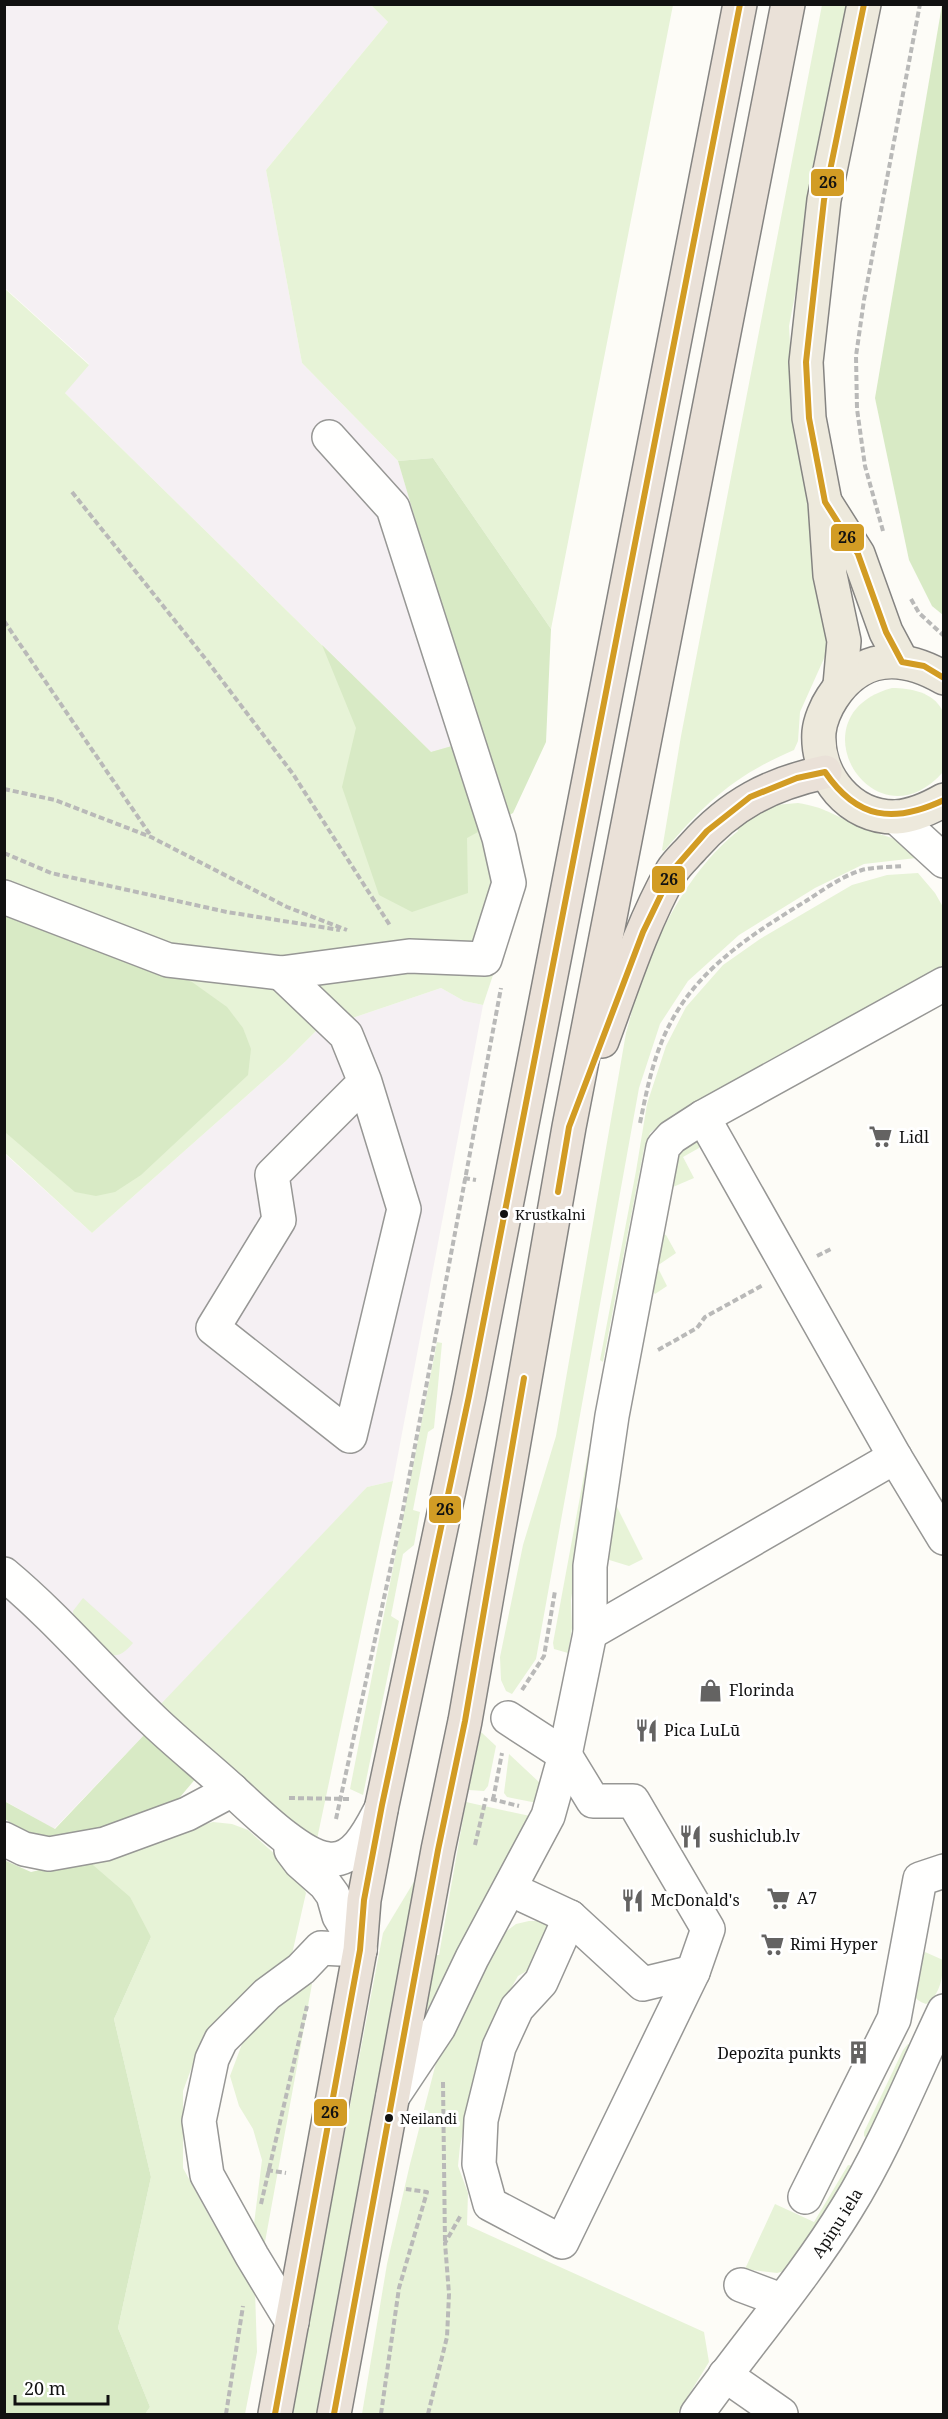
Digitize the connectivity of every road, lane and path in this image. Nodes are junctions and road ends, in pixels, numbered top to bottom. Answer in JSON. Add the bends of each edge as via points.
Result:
{"nodes":[{"id":1,"x":741,"y":4,"type":"edge"},
{"id":2,"x":788,"y":4,"type":"edge"},
{"id":3,"x":864,"y":4,"type":"edge"},
{"id":4,"x":920,"y":4,"type":"edge"},
{"id":5,"x":329,"y":437,"type":"dead end"},
{"id":6,"x":72,"y":492,"type":"dead end"},
{"id":7,"x":825,"y":502,"type":"junction"},
{"id":8,"x":886,"y":540,"type":"dead end"},
{"id":9,"x":908,"y":593,"type":"dead end"},
{"id":10,"x":4,"y":621,"type":"edge"},
{"id":11,"x":944,"y":636,"type":"edge"},
{"id":12,"x":902,"y":662,"type":"junction"},
{"id":13,"x":944,"y":678,"type":"edge"},
{"id":14,"x":840,"y":685,"type":"junction"},
{"id":15,"x":825,"y":772,"type":"junction"},
{"id":16,"x":4,"y":789,"type":"edge"},
{"id":17,"x":944,"y":800,"type":"edge"},
{"id":18,"x":896,"y":817,"type":"junction"},
{"id":19,"x":151,"y":837,"type":"junction"},
{"id":20,"x":4,"y":853,"type":"edge"},
{"id":21,"x":944,"y":861,"type":"edge"},
{"id":22,"x":4,"y":897,"type":"edge"},
{"id":23,"x":409,"y":956,"type":"junction"},
{"id":24,"x":281,"y":973,"type":"junction"},
{"id":25,"x":944,"y":984,"type":"edge"},
{"id":26,"x":501,"y":986,"type":"dead end"},
{"id":27,"x":365,"y":1082,"type":"junction"},
{"id":28,"x":703,"y":1117,"type":"junction"},
{"id":29,"x":569,"y":1127,"type":"junction"},
{"id":30,"x":464,"y":1178,"type":"junction"},
{"id":31,"x":476,"y":1180,"type":"dead end"},
{"id":32,"x":833,"y":1248,"type":"dead end"},
{"id":33,"x":790,"y":1270,"type":"junction"},
{"id":34,"x":654,"y":1352,"type":"dead end"},
{"id":35,"x":895,"y":1457,"type":"junction"},
{"id":36,"x":944,"y":1538,"type":"edge"},
{"id":37,"x":4,"y":1574,"type":"edge"},
{"id":38,"x":590,"y":1633,"type":"junction"},
{"id":39,"x":508,"y":1718,"type":"dead end"},
{"id":40,"x":565,"y":1755,"type":"junction"},
{"id":41,"x":232,"y":1790,"type":"junction"},
{"id":42,"x":382,"y":1805,"type":"junction"},
{"id":43,"x":280,"y":1834,"type":"junction"},
{"id":44,"x":4,"y":1839,"type":"edge"},
{"id":45,"x":328,"y":1859,"type":"junction"},
{"id":46,"x":944,"y":1870,"type":"edge"},
{"id":47,"x":510,"y":1889,"type":"junction"},
{"id":48,"x":570,"y":1917,"type":"junction"},
{"id":49,"x":360,"y":1950,"type":"junction"},
{"id":50,"x":693,"y":1972,"type":"junction"},
{"id":51,"x":307,"y":2004,"type":"dead end"},
{"id":52,"x":894,"y":2019,"type":"junction"},
{"id":53,"x":938,"y":2023,"type":"edge"},
{"id":54,"x":393,"y":2096,"type":"junction"},
{"id":55,"x":833,"y":2141,"type":"junction"},
{"id":56,"x":874,"y":2159,"type":"junction"},
{"id":57,"x":486,"y":2191,"type":"junction"},
{"id":58,"x":427,"y":2192,"type":"dead end"},
{"id":59,"x":805,"y":2197,"type":"dead end"},
{"id":60,"x":252,"y":2256,"type":"junction"},
{"id":61,"x":741,"y":2284,"type":"dead end"},
{"id":62,"x":781,"y":2300,"type":"junction"},
{"id":63,"x":292,"y":2322,"type":"junction"},
{"id":64,"x":725,"y":2375,"type":"junction"},
{"id":65,"x":226,"y":2415,"type":"edge"},
{"id":66,"x":275,"y":2415,"type":"edge"},
{"id":67,"x":334,"y":2415,"type":"edge"},
{"id":68,"x":381,"y":2415,"type":"edge"},
{"id":69,"x":428,"y":2415,"type":"edge"},
{"id":70,"x":697,"y":2415,"type":"edge"},
{"id":71,"x":781,"y":2415,"type":"edge"}],
"edges":[{"from":1,"to":42,"type":"highway","via":[[469,1396]]},
{"from":2,"to":29,"type":"highway"},
{"from":3,"to":7,"type":"main road","via":[[824,200],[806,362],[809,417]]},
{"from":4,"to":8,"type":"path","via":[[856,356],[857,409],[865,466]]},
{"from":5,"to":23,"type":"street","via":[[393,508],[500,838],[509,882],[485,959]]},
{"from":6,"to":23,"type":"path","via":[[293,774]]},
{"from":7,"to":12,"type":"main road","via":[[858,554],[886,632]]},
{"from":7,"to":14,"type":"main road","via":[[830,575],[844,641]]},
{"from":9,"to":11,"type":"path","via":[[919,613]]},
{"from":10,"to":19,"type":"path"},
{"from":12,"to":13,"type":"main road","via":[[924,666]]},
{"from":12,"to":14,"type":"main road","via":[[879,662],[857,671]]},
{"from":14,"to":15,"type":"main road","via":[[826,707],[819,731]]},
{"from":15,"to":18,"type":"main road","via":[[850,803],[872,813]]},
{"from":15,"to":29,"type":"highway","via":[[797,778],[750,798],[707,831],[673,870],[643,932]]},
{"from":16,"to":19,"type":"path","via":[[55,800]]},
{"from":17,"to":18,"type":"main road"},
{"from":18,"to":21,"type":"street"},
{"from":19,"to":20,"type":"path","via":[[287,907],[350,932],[227,912],[63,876]]},
{"from":22,"to":24,"type":"street","via":[[168,960]]},
{"from":23,"to":24,"type":"street"},
{"from":24,"to":27,"type":"street","via":[[346,1035]]},
{"from":25,"to":28,"type":"street"},
{"from":26,"to":30,"type":"path"},
{"from":27,"to":27,"type":"street","via":[[272,1175],[279,1220],[213,1328],[350,1436],[404,1209]]},
{"from":28,"to":33,"type":"street"},
{"from":28,"to":38,"type":"street","via":[[663,1147],[612,1416],[590,1566]]},
{"from":29,"to":54,"type":"highway","via":[[465,1721]]},
{"from":30,"to":31,"type":"path"},
{"from":30,"to":45,"type":"path","via":[[402,1515]]},
{"from":32,"to":33,"type":"path"},
{"from":33,"to":34,"type":"path","via":[[705,1317],[697,1328]]},
{"from":33,"to":35,"type":"street"},
{"from":35,"to":36,"type":"street"},
{"from":35,"to":38,"type":"street"},
{"from":37,"to":41,"type":"street","via":[[38,1603],[153,1721]]},
{"from":38,"to":40,"type":"street"},
{"from":39,"to":40,"type":"street"},
{"from":40,"to":47,"type":"street","via":[[548,1816]]},
{"from":40,"to":50,"type":"street","via":[[592,1801],[633,1801],[708,1929]]},
{"from":41,"to":43,"type":"street"},
{"from":41,"to":44,"type":"street","via":[[187,1814],[105,1844],[49,1854],[24,1849]]},
{"from":42,"to":45,"type":"street","via":[[366,1839],[347,1854]]},
{"from":42,"to":49,"type":"highway","via":[[364,1900]]},
{"from":43,"to":45,"type":"street"},
{"from":43,"to":49,"type":"street","via":[[300,1862],[333,1895],[339,1916]]},
{"from":46,"to":52,"type":"street","via":[[920,1879]]},
{"from":47,"to":48,"type":"street"},
{"from":47,"to":54,"type":"street","via":[[439,2027]]},
{"from":48,"to":50,"type":"street","via":[[644,1984]]},
{"from":48,"to":57,"type":"street","via":[[541,1982],[517,2008],[499,2047],[482,2120],[479,2164]]},
{"from":49,"to":60,"type":"street","via":[[321,1948],[221,2040],[212,2060],[199,2121],[207,2175]]},
{"from":49,"to":63,"type":"highway"},
{"from":50,"to":57,"type":"street","via":[[562,2242],[490,2204]]},
{"from":51,"to":60,"type":"path","via":[[267,2170]]},
{"from":52,"to":53,"type":"street"},
{"from":52,"to":55,"type":"street"},
{"from":53,"to":56,"type":"street","name":"Apiņu iela"},
{"from":54,"to":67,"type":"highway"},
{"from":55,"to":56,"type":"street"},
{"from":55,"to":59,"type":"street"},
{"from":56,"to":62,"type":"street","name":"Apiņu iela","via":[[849,2206]]},
{"from":57,"to":69,"type":"path","via":[[462,2214],[445,2243],[447,2337]]},
{"from":58,"to":68,"type":"path","via":[[399,2288]]},
{"from":60,"to":63,"type":"street"},
{"from":60,"to":65,"type":"path"},
{"from":61,"to":62,"type":"street"},
{"from":62,"to":64,"type":"street","name":"Apiņu iela"},
{"from":63,"to":66,"type":"highway"},
{"from":64,"to":70,"type":"street","name":"Apiņu iela"},
{"from":64,"to":71,"type":"street"}]}
